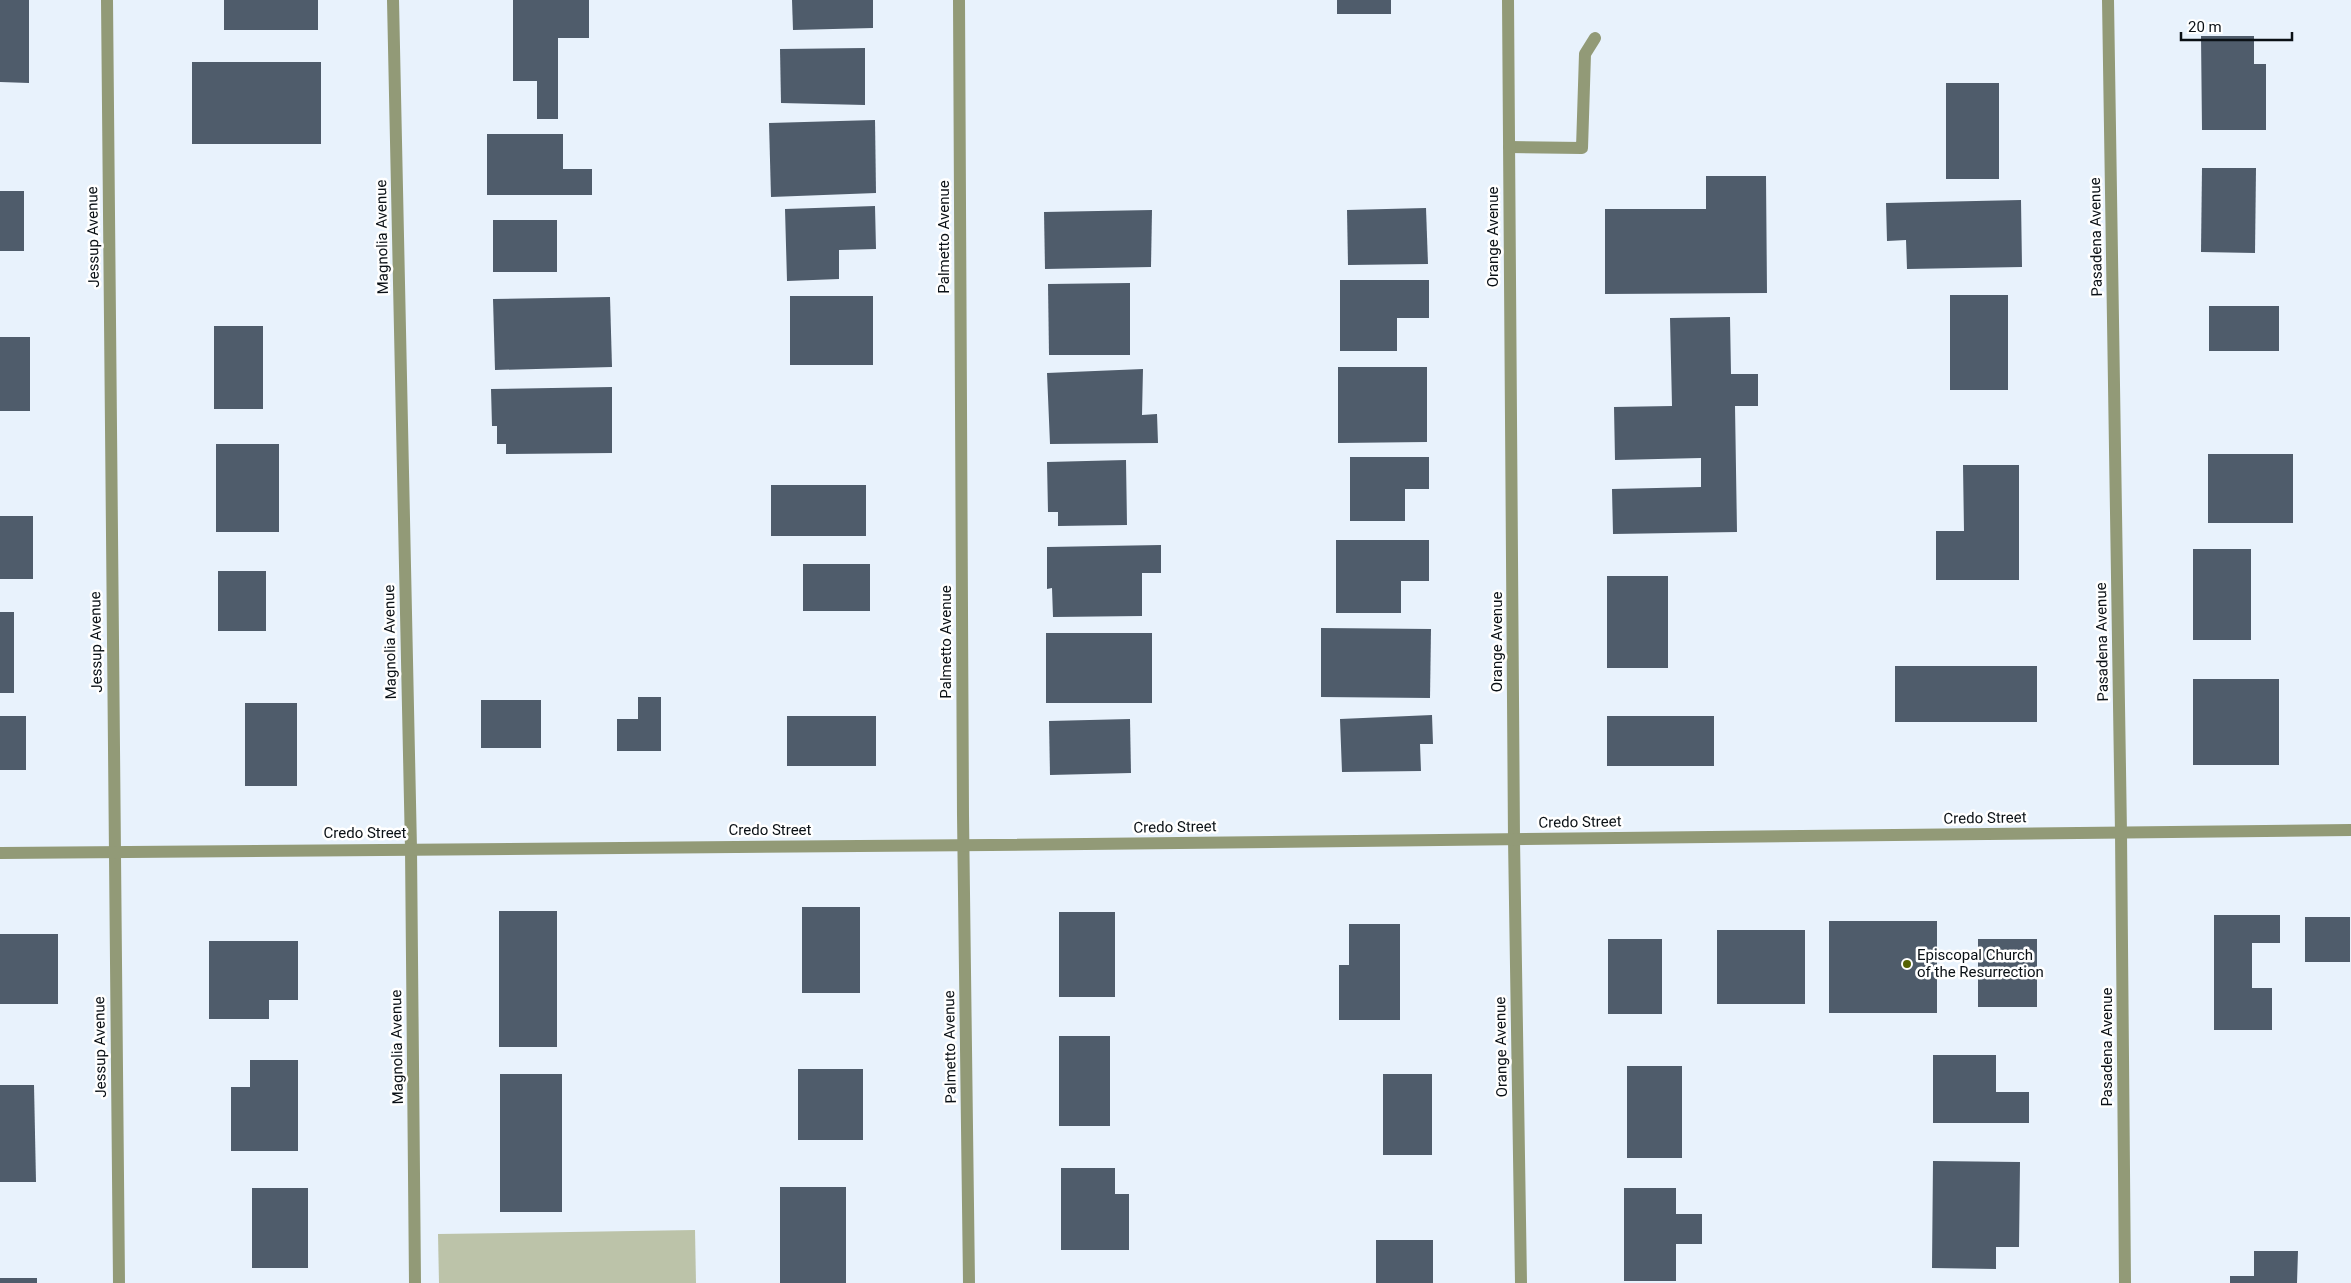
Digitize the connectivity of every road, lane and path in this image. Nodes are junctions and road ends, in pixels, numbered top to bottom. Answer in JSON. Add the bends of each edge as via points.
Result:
{"nodes":[{"id":1,"x":107,"y":0,"type":"edge"},
{"id":2,"x":393,"y":0,"type":"edge"},
{"id":3,"x":959,"y":0,"type":"edge"},
{"id":4,"x":1508,"y":0,"type":"edge"},
{"id":5,"x":2108,"y":0,"type":"edge"},
{"id":6,"x":1595,"y":38,"type":"dead end"},
{"id":7,"x":1509,"y":147,"type":"junction"},
{"id":8,"x":2351,"y":830,"type":"edge"},
{"id":9,"x":2121,"y":833,"type":"junction"},
{"id":10,"x":1514,"y":839,"type":"junction"},
{"id":11,"x":964,"y":845,"type":"junction"},
{"id":12,"x":411,"y":849,"type":"junction"},
{"id":13,"x":115,"y":851,"type":"junction"},
{"id":14,"x":0,"y":853,"type":"edge"},
{"id":15,"x":119,"y":1283,"type":"edge"},
{"id":16,"x":415,"y":1283,"type":"edge"},
{"id":17,"x":969,"y":1283,"type":"edge"},
{"id":18,"x":1521,"y":1283,"type":"edge"},
{"id":19,"x":2125,"y":1283,"type":"edge"}],
"edges":[{"from":1,"to":13,"type":"street","name":"Jessup Avenue"},
{"from":2,"to":12,"type":"street","name":"Magnolia Avenue"},
{"from":3,"to":11,"type":"street","name":"Palmetto Avenue"},
{"from":4,"to":7,"type":"street","name":"Orange Avenue"},
{"from":5,"to":9,"type":"street","name":"Pasadena Avenue"},
{"from":6,"to":7,"type":"street","via":[[1585,54],[1582,148]]},
{"from":7,"to":10,"type":"street","name":"Orange Avenue"},
{"from":8,"to":9,"type":"street","name":"Credo Street"},
{"from":9,"to":10,"type":"street","name":"Credo Street"},
{"from":9,"to":19,"type":"street","name":"Pasadena Avenue"},
{"from":10,"to":11,"type":"street","name":"Credo Street"},
{"from":10,"to":18,"type":"street","name":"Orange Avenue"},
{"from":11,"to":12,"type":"street","name":"Credo Street"},
{"from":11,"to":17,"type":"street","name":"Palmetto Avenue"},
{"from":12,"to":13,"type":"street","name":"Credo Street"},
{"from":12,"to":16,"type":"street","name":"Magnolia Avenue"},
{"from":13,"to":14,"type":"street","name":"Credo Street"},
{"from":13,"to":15,"type":"street","name":"Jessup Avenue"}]}
